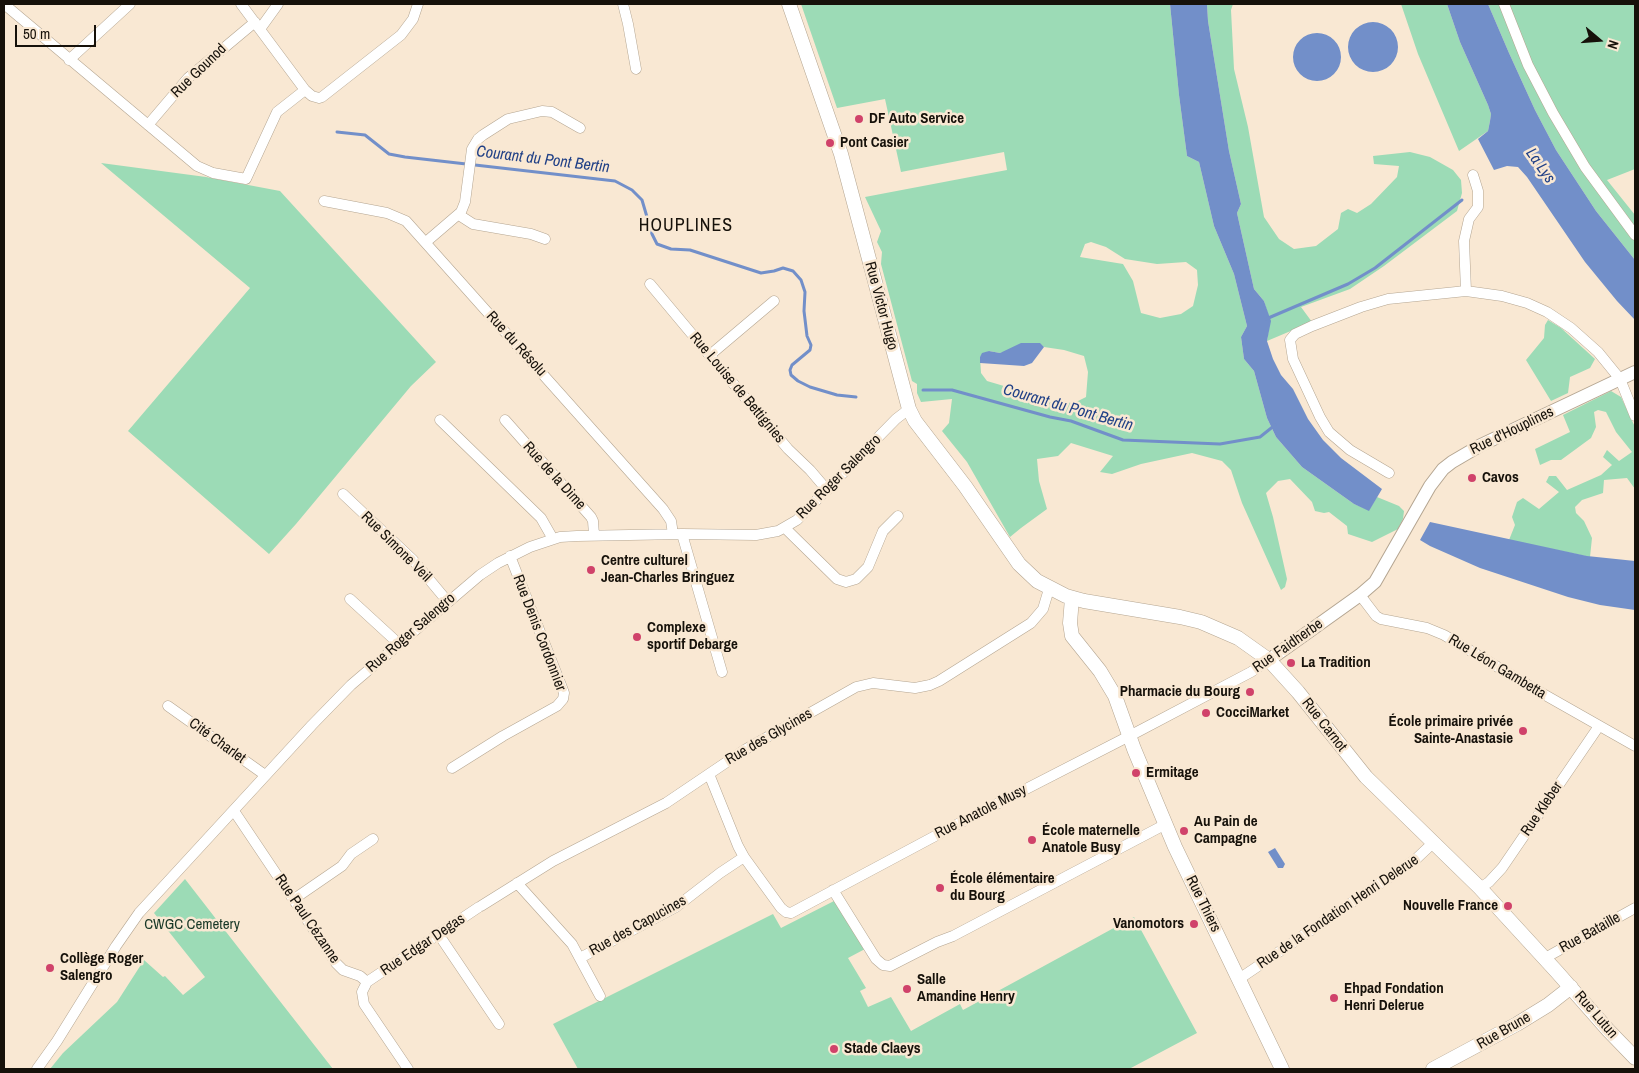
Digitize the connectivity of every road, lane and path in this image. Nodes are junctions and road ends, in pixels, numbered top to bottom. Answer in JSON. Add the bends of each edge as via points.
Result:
{"nodes":[{"id":1,"x":4,"y":4,"type":"edge"},
{"id":2,"x":130,"y":4,"type":"edge"},
{"id":3,"x":241,"y":4,"type":"edge"},
{"id":4,"x":278,"y":4,"type":"edge"},
{"id":5,"x":418,"y":4,"type":"edge"},
{"id":6,"x":623,"y":4,"type":"edge"},
{"id":7,"x":789,"y":4,"type":"edge"},
{"id":8,"x":1504,"y":4,"type":"edge"},
{"id":9,"x":258,"y":26,"type":"junction"},
{"id":10,"x":70,"y":60,"type":"junction"},
{"id":11,"x":636,"y":69,"type":"dead end"},
{"id":12,"x":305,"y":90,"type":"junction"},
{"id":13,"x":148,"y":125,"type":"junction"},
{"id":14,"x":580,"y":128,"type":"dead end"},
{"id":15,"x":1473,"y":175,"type":"dead end"},
{"id":16,"x":324,"y":201,"type":"dead end"},
{"id":17,"x":459,"y":215,"type":"junction"},
{"id":18,"x":1635,"y":235,"type":"edge"},
{"id":19,"x":545,"y":239,"type":"dead end"},
{"id":20,"x":426,"y":242,"type":"junction"},
{"id":21,"x":650,"y":284,"type":"dead end"},
{"id":22,"x":1466,"y":291,"type":"junction"},
{"id":23,"x":774,"y":301,"type":"dead end"},
{"id":24,"x":710,"y":355,"type":"junction"},
{"id":25,"x":1635,"y":372,"type":"edge"},
{"id":26,"x":1620,"y":379,"type":"junction"},
{"id":27,"x":909,"y":409,"type":"junction"},
{"id":28,"x":1635,"y":416,"type":"edge"},
{"id":29,"x":440,"y":420,"type":"dead end"},
{"id":30,"x":505,"y":420,"type":"dead end"},
{"id":31,"x":1388,"y":473,"type":"dead end"},
{"id":32,"x":827,"y":490,"type":"junction"},
{"id":33,"x":343,"y":494,"type":"dead end"},
{"id":34,"x":898,"y":516,"type":"dead end"},
{"id":35,"x":1412,"y":518,"type":"joint"},
{"id":36,"x":784,"y":528,"type":"junction"},
{"id":37,"x":678,"y":534,"type":"junction"},
{"id":38,"x":594,"y":535,"type":"junction"},
{"id":39,"x":553,"y":538,"type":"junction"},
{"id":40,"x":510,"y":556,"type":"junction"},
{"id":41,"x":1032,"y":578,"type":"joint"},
{"id":42,"x":1049,"y":589,"type":"junction"},
{"id":43,"x":1360,"y":595,"type":"junction"},
{"id":44,"x":350,"y":598,"type":"dead end"},
{"id":45,"x":1072,"y":598,"type":"junction"},
{"id":46,"x":448,"y":602,"type":"junction"},
{"id":47,"x":398,"y":643,"type":"junction"},
{"id":48,"x":1269,"y":660,"type":"junction"},
{"id":49,"x":722,"y":672,"type":"dead end"},
{"id":50,"x":168,"y":706,"type":"dead end"},
{"id":51,"x":1600,"y":726,"type":"junction"},
{"id":52,"x":1130,"y":736,"type":"junction"},
{"id":53,"x":1635,"y":746,"type":"edge"},
{"id":54,"x":452,"y":768,"type":"dead end"},
{"id":55,"x":709,"y":774,"type":"junction"},
{"id":56,"x":266,"y":776,"type":"junction"},
{"id":57,"x":234,"y":810,"type":"junction"},
{"id":58,"x":1166,"y":824,"type":"junction"},
{"id":59,"x":373,"y":839,"type":"dead end"},
{"id":60,"x":1434,"y":842,"type":"junction"},
{"id":61,"x":744,"y":857,"type":"junction"},
{"id":62,"x":517,"y":883,"type":"junction"},
{"id":63,"x":1480,"y":888,"type":"junction"},
{"id":64,"x":833,"y":890,"type":"junction"},
{"id":65,"x":294,"y":899,"type":"junction"},
{"id":66,"x":480,"y":907,"type":"joint"},
{"id":67,"x":1635,"y":908,"type":"edge"},
{"id":68,"x":439,"y":935,"type":"junction"},
{"id":69,"x":580,"y":958,"type":"junction"},
{"id":70,"x":1545,"y":958,"type":"junction"},
{"id":71,"x":1557,"y":972,"type":"joint"},
{"id":72,"x":1239,"y":979,"type":"junction"},
{"id":73,"x":367,"y":982,"type":"junction"},
{"id":74,"x":1570,"y":987,"type":"junction"},
{"id":75,"x":600,"y":996,"type":"dead end"},
{"id":76,"x":499,"y":1024,"type":"dead end"},
{"id":77,"x":1635,"y":1058,"type":"edge"},
{"id":78,"x":37,"y":1069,"type":"edge"},
{"id":79,"x":408,"y":1069,"type":"edge"},
{"id":80,"x":1282,"y":1069,"type":"edge"},
{"id":81,"x":1433,"y":1069,"type":"edge"}],
"edges":[{"from":1,"to":10,"type":"street"},
{"from":2,"to":10,"type":"street"},
{"from":3,"to":9,"type":"street"},
{"from":4,"to":9,"type":"street","name":"Rue Gounod"},
{"from":5,"to":12,"type":"street","via":[[406,30],[322,97],[315,98]]},
{"from":6,"to":11,"type":"street"},
{"from":7,"to":27,"type":"main road","name":"Rue Victor Hugo","via":[[841,154]]},
{"from":8,"to":18,"type":"street","via":[[1528,65],[1553,113],[1585,167]]},
{"from":9,"to":12,"type":"street"},
{"from":9,"to":13,"type":"street","name":"Rue Gounod","via":[[188,78]]},
{"from":10,"to":13,"type":"street"},
{"from":12,"to":13,"type":"street","via":[[277,112],[246,179],[202,169]]},
{"from":14,"to":17,"type":"street","via":[[547,111],[515,117],[478,139],[471,155],[465,202]]},
{"from":15,"to":22,"type":"street","via":[[1478,207],[1469,219],[1464,241]]},
{"from":16,"to":20,"type":"street","name":"Rue du Résolu","via":[[394,215]]},
{"from":17,"to":19,"type":"street","via":[[474,224]]},
{"from":17,"to":20,"type":"street"},
{"from":20,"to":37,"type":"street","name":"Rue du Résolu","via":[[663,509]]},
{"from":21,"to":24,"type":"street","name":"Rue Louise de Bettignies"},
{"from":22,"to":26,"type":"street","via":[[1527,302],[1546,312],[1571,328],[1598,352]]},
{"from":22,"to":31,"type":"street","via":[[1388,299],[1295,334],[1290,340],[1293,359],[1329,432],[1350,450]]},
{"from":23,"to":24,"type":"street"},
{"from":24,"to":32,"type":"street","name":"Rue Louise de Bettignies","via":[[788,449]]},
{"from":25,"to":26,"type":"street","name":"Rue d'Houplines"},
{"from":26,"to":28,"type":"street"},
{"from":26,"to":35,"type":"street","name":"Rue d'Houplines","via":[[1452,462],[1437,476]]},
{"from":27,"to":32,"type":"street","name":"Rue Roger Salengro"},
{"from":27,"to":41,"type":"main road","name":"Rue Victor Hugo","via":[[1012,555]]},
{"from":29,"to":39,"type":"street","via":[[541,518]]},
{"from":30,"to":38,"type":"street","name":"Rue de la Dime","via":[[591,517]]},
{"from":32,"to":36,"type":"street","name":"Rue Roger Salengro","via":[[798,520]]},
{"from":33,"to":46,"type":"street","name":"Rue Simone Veil","via":[[414,560]]},
{"from":34,"to":36,"type":"street","via":[[883,531],[868,568],[856,579],[846,582],[837,579]]},
{"from":35,"to":43,"type":"street","name":"Rue Faidherbe","via":[[1380,576]]},
{"from":36,"to":37,"type":"street","name":"Rue Roger Salengro","via":[[756,535]]},
{"from":37,"to":38,"type":"street","name":"Rue Roger Salengro"},
{"from":37,"to":49,"type":"street","name":"Rue du Résolu"},
{"from":38,"to":39,"type":"street","name":"Rue Roger Salengro"},
{"from":39,"to":40,"type":"street","name":"Rue Roger Salengro"},
{"from":40,"to":46,"type":"street","name":"Rue Roger Salengro","via":[[480,575]]},
{"from":40,"to":54,"type":"street","name":"Rue Denis Cordonnier","via":[[564,693],[563,699],[557,706]]},
{"from":41,"to":42,"type":"main road","name":"Rue Carnot"},
{"from":42,"to":45,"type":"main road","name":"Rue Carnot"},
{"from":42,"to":55,"type":"street","name":"Rue des Glycines","via":[[1043,609],[1031,624],[939,681],[915,688],[880,683],[862,685],[746,749]]},
{"from":43,"to":48,"type":"street","name":"Rue Faidherbe"},
{"from":43,"to":51,"type":"street","name":"Rue Léon Gambetta","via":[[1381,619],[1427,628],[1444,635]]},
{"from":44,"to":47,"type":"street"},
{"from":45,"to":48,"type":"main road","name":"Rue Carnot","via":[[1201,622],[1238,638]]},
{"from":45,"to":52,"type":"main road","name":"Rue Thiers","via":[[1072,636],[1109,686]]},
{"from":46,"to":47,"type":"street","name":"Rue Roger Salengro"},
{"from":47,"to":56,"type":"street","name":"Rue Roger Salengro","via":[[350,685]]},
{"from":48,"to":52,"type":"street","name":"Rue Faidherbe"},
{"from":48,"to":60,"type":"main road","name":"Rue Carnot","via":[[1366,777]]},
{"from":50,"to":56,"type":"street","name":"Cité Charlet"},
{"from":51,"to":53,"type":"street","name":"Rue Léon Gambetta"},
{"from":51,"to":63,"type":"street","name":"Rue Kleber","via":[[1505,864],[1492,880]]},
{"from":52,"to":58,"type":"main road","name":"Rue Thiers"},
{"from":52,"to":64,"type":"street","name":"Rue Anatole Musy"},
{"from":55,"to":61,"type":"street"},
{"from":55,"to":62,"type":"street","name":"Rue des Glycines","via":[[666,803],[570,851]]},
{"from":56,"to":57,"type":"street","name":"Rue Roger Salengro"},
{"from":57,"to":65,"type":"street","name":"Rue Paul Cézanne"},
{"from":57,"to":78,"type":"street","name":"Rue Roger Salengro","via":[[132,922]]},
{"from":58,"to":64,"type":"street","via":[[890,966],[876,960]]},
{"from":58,"to":72,"type":"main road","name":"Rue Thiers"},
{"from":59,"to":65,"type":"street","via":[[351,854],[342,866]]},
{"from":60,"to":63,"type":"main road","name":"Rue Carnot"},
{"from":60,"to":72,"type":"street","name":"Rue de la Fondation Henri Delerue","via":[[1416,859]]},
{"from":61,"to":64,"type":"street","name":"Rue Anatole Musy","via":[[786,912],[797,911]]},
{"from":61,"to":69,"type":"street","name":"Rue des Capucines","via":[[676,907]]},
{"from":62,"to":66,"type":"street","name":"Rue des Glycines"},
{"from":62,"to":69,"type":"street","via":[[561,930]]},
{"from":63,"to":70,"type":"main road","name":"Rue Carnot"},
{"from":65,"to":73,"type":"street","name":"Rue Paul Cézanne","via":[[336,963]]},
{"from":66,"to":68,"type":"street","name":"Rue Edgar Degas"},
{"from":67,"to":70,"type":"street","name":"Rue Bataille"},
{"from":68,"to":73,"type":"street","name":"Rue Edgar Degas"},
{"from":68,"to":76,"type":"street"},
{"from":69,"to":75,"type":"street"},
{"from":70,"to":71,"type":"main road","name":"Rue Carnot"},
{"from":71,"to":74,"type":"main road","name":"Rue Lutun"},
{"from":72,"to":80,"type":"main road","name":"Rue Thiers"},
{"from":73,"to":79,"type":"street","via":[[362,992],[364,1004]]},
{"from":74,"to":77,"type":"main road","name":"Rue Lutun"},
{"from":74,"to":81,"type":"main road","name":"Rue Brune","via":[[1548,1005]]}]}
